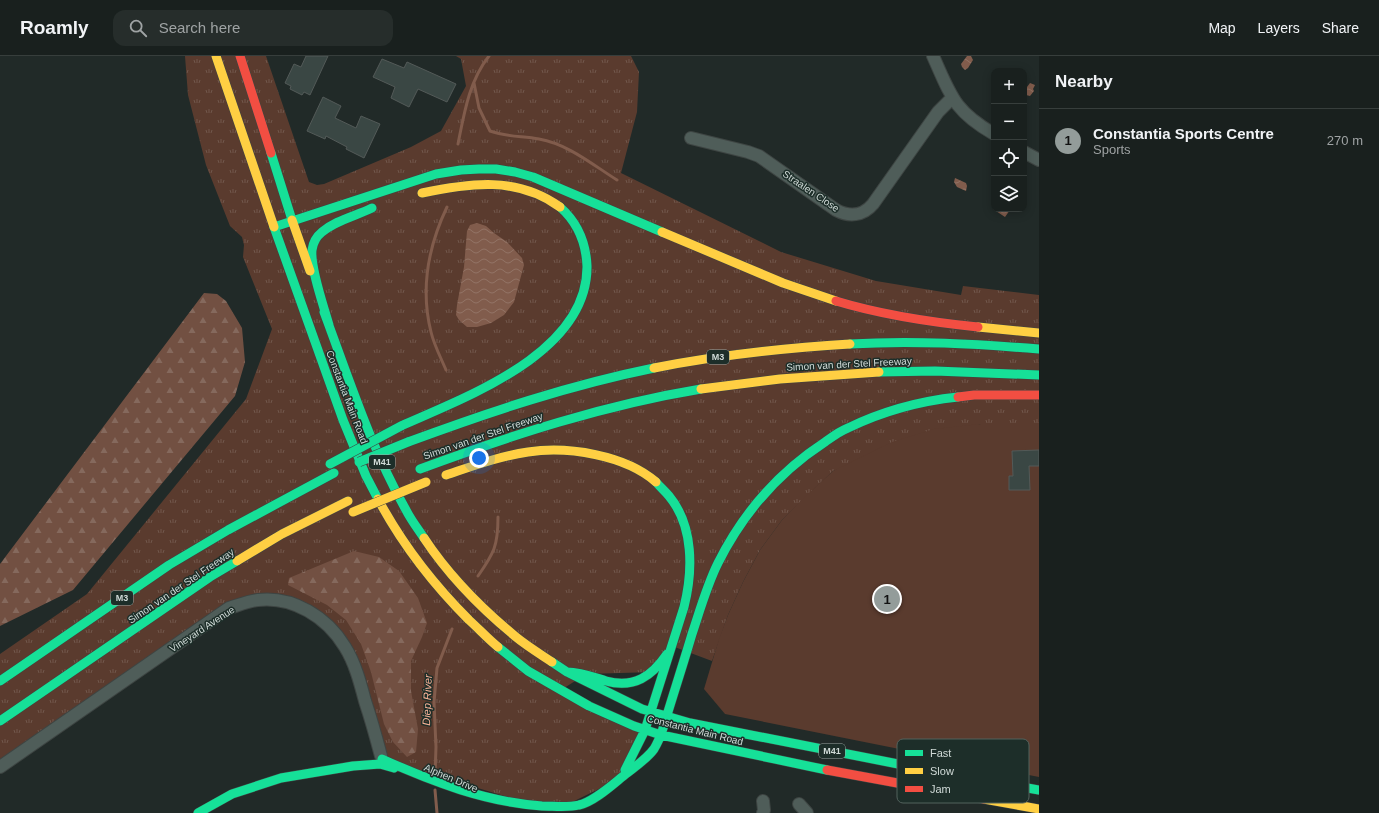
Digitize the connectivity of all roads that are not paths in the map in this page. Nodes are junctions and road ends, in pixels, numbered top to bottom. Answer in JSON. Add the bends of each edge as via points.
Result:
{"nodes":[{"id":1,"x":216,"y":56,"type":"edge"},
{"id":2,"x":240,"y":56,"type":"edge"},
{"id":3,"x":933,"y":56,"type":"edge"},
{"id":4,"x":952,"y":98,"type":"junction"},
{"id":5,"x":991,"y":132,"type":"edge"},
{"id":6,"x":691,"y":138,"type":"dead end"},
{"id":7,"x":1027,"y":154,"type":"edge"},
{"id":8,"x":1039,"y":160,"type":"edge"},
{"id":9,"x":414,"y":195,"type":"dead end"},
{"id":10,"x":384,"y":205,"type":"dead end"},
{"id":11,"x":372,"y":208,"type":"junction"},
{"id":12,"x":292,"y":220,"type":"junction"},
{"id":13,"x":274,"y":227,"type":"junction"},
{"id":14,"x":287,"y":235,"type":"junction"},
{"id":15,"x":329,"y":325,"type":"junction"},
{"id":16,"x":1039,"y":333,"type":"edge"},
{"id":17,"x":1039,"y":349,"type":"edge"},
{"id":18,"x":1039,"y":375,"type":"edge"},
{"id":19,"x":1039,"y":395,"type":"edge"},
{"id":20,"x":417,"y":471,"type":"dead end"},
{"id":21,"x":398,"y":479,"type":"dead end"},
{"id":22,"x":349,"y":514,"type":"dead end"},
{"id":23,"x":246,"y":520,"type":"junction"},
{"id":24,"x":236,"y":572,"type":"dead end"},
{"id":25,"x":150,"y":619,"type":"junction"},
{"id":26,"x":672,"y":646,"type":"junction"},
{"id":27,"x":567,"y":672,"type":"junction"},
{"id":28,"x":0,"y":681,"type":"edge"},
{"id":29,"x":651,"y":712,"type":"junction"},
{"id":30,"x":667,"y":717,"type":"junction"},
{"id":31,"x":0,"y":721,"type":"edge"},
{"id":32,"x":645,"y":730,"type":"junction"},
{"id":33,"x":661,"y":735,"type":"junction"},
{"id":34,"x":377,"y":759,"type":"junction"},
{"id":35,"x":897,"y":764,"type":"edge"},
{"id":36,"x":0,"y":767,"type":"edge"},
{"id":37,"x":621,"y":778,"type":"junction"},
{"id":38,"x":897,"y":783,"type":"edge"},
{"id":39,"x":1029,"y":788,"type":"edge"},
{"id":40,"x":1039,"y":790,"type":"edge"},
{"id":41,"x":1006,"y":803,"type":"edge"},
{"id":42,"x":1039,"y":809,"type":"edge"},
{"id":43,"x":198,"y":813,"type":"edge"}],
"edges":[{"from":1,"to":13,"type":"main road","name":"Constantia Main Road","number":"M41"},
{"from":2,"to":12,"type":"main road","name":"Constantia Main Road","number":"M41"},
{"from":3,"to":4,"type":"street"},
{"from":4,"to":5,"type":"street","via":[[968,117]]},
{"from":4,"to":6,"type":"street","name":"Straalen Close","via":[[938,112],[873,204],[866,211],[856,214],[836,210],[759,156]]},
{"from":7,"to":8,"type":"street"},
{"from":9,"to":23,"type":"main road","bridge":true,"via":[[479,183],[506,185],[547,199],[566,212],[585,247],[587,278],[580,302],[560,333],[538,355],[516,370],[324,467]]},
{"from":10,"to":11,"type":"main road"},
{"from":11,"to":14,"type":"main road"},
{"from":11,"to":15,"type":"main road","via":[[328,228],[319,234],[314,242],[312,262]]},
{"from":12,"to":13,"type":"main road"},
{"from":12,"to":14,"type":"main road","name":"Constantia Main Road","number":"M41"},
{"from":12,"to":16,"type":"main road","via":[[436,174],[456,170],[506,170],[540,180],[783,283],[823,297],[879,312],[928,321]]},
{"from":13,"to":14,"type":"main road","name":"Constantia Main Road","number":"M41"},
{"from":14,"to":15,"type":"main road","name":"Constantia Main Road","number":"M41"},
{"from":14,"to":32,"type":"main road","name":"Constantia Main Road","number":"M41","via":[[333,393],[366,476],[390,522],[418,563],[468,621],[528,671],[588,706]]},
{"from":15,"to":27,"type":"main road","name":"Constantia Main Road","number":"M41","via":[[384,468],[406,511],[432,550],[480,605],[517,638]]},
{"from":17,"to":23,"type":"main road","name":"Simon van der Stel Freeway","number":"M3","bridge":true,"via":[[990,344],[870,343],[774,350],[697,360],[606,379],[482,414],[408,442],[342,470]]},
{"from":18,"to":20,"type":"main road","name":"Simon van der Stel Freeway","via":[[937,371],[865,373],[818,375],[702,389],[626,404],[575,418],[492,443]]},
{"from":19,"to":30,"type":"main road","name":"Alphen Drive","via":[[974,395],[931,400],[893,410],[848,428],[810,452],[783,474],[758,500],[735,531],[717,564],[700,609]]},
{"from":21,"to":25,"type":"main road","name":"Simon van der Stel Freeway","via":[[282,534],[210,577]]},
{"from":22,"to":26,"type":"main road","name":"Alphen Drive","bridge":true,"via":[[433,480],[496,458],[523,452],[578,452],[600,455],[627,464],[653,479],[675,504],[688,536],[690,568],[685,605]]},
{"from":23,"to":28,"type":"main road","name":"Simon van der Stel Freeway","number":"M3","via":[[144,583]]},
{"from":24,"to":25,"type":"main road"},
{"from":25,"to":31,"type":"main road","name":"Simon van der Stel Freeway"},
{"from":26,"to":27,"type":"main road","via":[[656,669],[636,682],[614,683],[586,674]]},
{"from":26,"to":29,"type":"main road","name":"Alphen Drive"},
{"from":27,"to":29,"type":"main road","name":"Constantia Main Road","number":"M41"},
{"from":29,"to":30,"type":"main road","name":"Constantia Main Road","number":"M41"},
{"from":29,"to":32,"type":"main road","name":"Alphen Drive"},
{"from":30,"to":33,"type":"main road","name":"Alphen Drive"},
{"from":30,"to":35,"type":"main road","name":"Constantia Main Road","number":"M41"},
{"from":32,"to":33,"type":"main road","name":"Constantia Main Road","number":"M41"},
{"from":32,"to":37,"type":"main road","name":"Alphen Drive"},
{"from":33,"to":37,"type":"main road","name":"Alphen Drive","via":[[653,750]]},
{"from":33,"to":38,"type":"main road","name":"Constantia Main Road","number":"M41"},
{"from":34,"to":36,"type":"street","name":"Vineyard Avenue","via":[[378,742],[354,666],[345,647],[319,618],[301,607],[267,599],[229,608]]},
{"from":34,"to":37,"type":"main road","name":"Alphen Drive","via":[[462,796],[495,806],[535,812],[577,806],[600,794]]},
{"from":34,"to":43,"type":"main road","via":[[266,782],[232,794]]},
{"from":39,"to":40,"type":"main road","name":"Constantia Main Road","number":"M41"},
{"from":41,"to":42,"type":"main road","name":"Constantia Main Road","number":"M41"}]}
